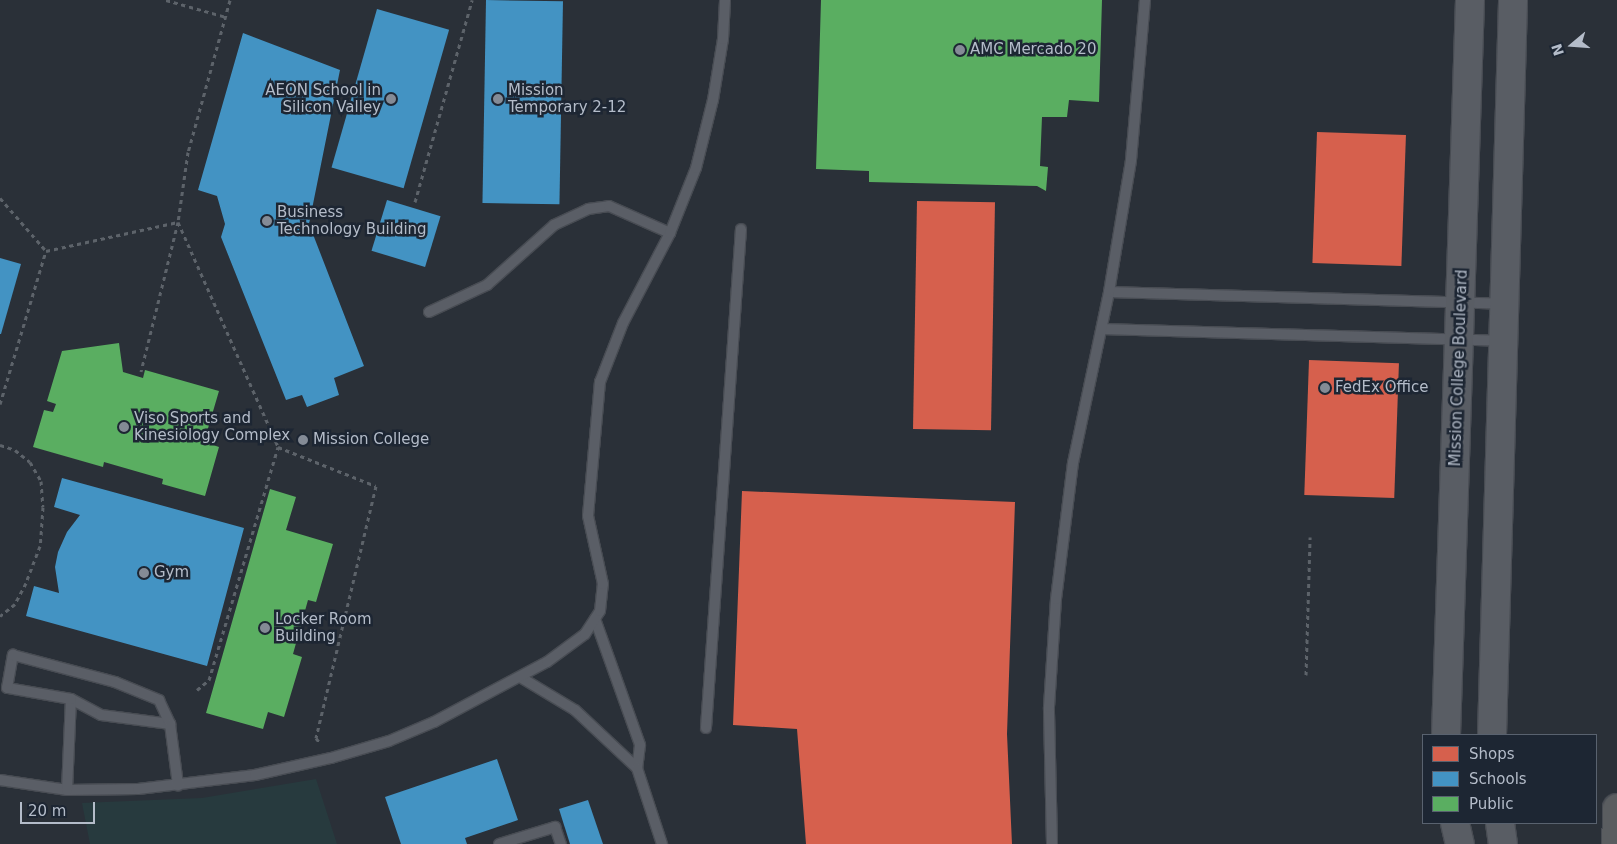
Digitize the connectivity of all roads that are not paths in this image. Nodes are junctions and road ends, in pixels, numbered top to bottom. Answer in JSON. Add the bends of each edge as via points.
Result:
{"nodes":[{"id":1,"x":725,"y":0,"type":"edge"},
{"id":2,"x":1145,"y":0,"type":"edge"},
{"id":3,"x":1470,"y":0,"type":"edge"},
{"id":4,"x":1513,"y":0,"type":"edge"},
{"id":5,"x":741,"y":229,"type":"dead end"},
{"id":6,"x":670,"y":233,"type":"junction"},
{"id":7,"x":1109,"y":292,"type":"junction"},
{"id":8,"x":1461,"y":302,"type":"junction"},
{"id":9,"x":1505,"y":304,"type":"junction"},
{"id":10,"x":429,"y":312,"type":"dead end"},
{"id":11,"x":1102,"y":329,"type":"junction"},
{"id":12,"x":1460,"y":339,"type":"junction"},
{"id":13,"x":1504,"y":341,"type":"junction"},
{"id":14,"x":595,"y":619,"type":"junction"},
{"id":15,"x":520,"y":677,"type":"junction"},
{"id":16,"x":70,"y":699,"type":"junction"},
{"id":17,"x":170,"y":724,"type":"junction"},
{"id":18,"x":706,"y":728,"type":"dead end"},
{"id":19,"x":1446,"y":734,"type":"edge"},
{"id":20,"x":1492,"y":734,"type":"edge"},
{"id":21,"x":637,"y":768,"type":"junction"},
{"id":22,"x":0,"y":780,"type":"edge"},
{"id":23,"x":178,"y":786,"type":"junction"},
{"id":24,"x":67,"y":790,"type":"junction"},
{"id":25,"x":1617,"y":808,"type":"edge"},
{"id":26,"x":1455,"y":824,"type":"edge"},
{"id":27,"x":1500,"y":824,"type":"edge"},
{"id":28,"x":499,"y":844,"type":"edge"},
{"id":29,"x":561,"y":844,"type":"edge"},
{"id":30,"x":662,"y":844,"type":"edge"},
{"id":31,"x":1052,"y":844,"type":"edge"},
{"id":32,"x":1460,"y":844,"type":"edge"},
{"id":33,"x":1503,"y":844,"type":"edge"},
{"id":34,"x":1616,"y":844,"type":"edge"}],
"edges":[{"from":1,"to":6,"type":"lane","via":[[723,39],[713,100],[696,168]]},
{"from":2,"to":7,"type":"lane","via":[[1131,160]]},
{"from":3,"to":8,"type":"street","name":"Mission College Boulevard"},
{"from":4,"to":9,"type":"street"},
{"from":5,"to":18,"type":"lane"},
{"from":6,"to":10,"type":"lane","via":[[609,206],[588,209],[554,225],[487,284]]},
{"from":6,"to":14,"type":"lane","via":[[623,323],[600,382],[588,516],[602,584],[600,611]]},
{"from":7,"to":8,"type":"lane"},
{"from":7,"to":11,"type":"lane"},
{"from":8,"to":9,"type":"lane"},
{"from":8,"to":12,"type":"street","name":"Mission College Boulevard"},
{"from":9,"to":13,"type":"street"},
{"from":11,"to":12,"type":"lane"},
{"from":11,"to":31,"type":"lane","via":[[1073,463],[1056,599],[1049,707]]},
{"from":12,"to":13,"type":"lane"},
{"from":12,"to":19,"type":"street","name":"Mission College Boulevard"},
{"from":13,"to":20,"type":"street"},
{"from":14,"to":15,"type":"lane","via":[[585,634]]},
{"from":14,"to":21,"type":"lane","via":[[640,745]]},
{"from":15,"to":21,"type":"lane","via":[[575,710]]},
{"from":15,"to":23,"type":"lane","via":[[389,741],[255,775]]},
{"from":16,"to":17,"type":"lane","via":[[102,715]]},
{"from":16,"to":17,"type":"lane","via":[[6,688],[13,655],[115,682],[159,700]]},
{"from":16,"to":24,"type":"lane"},
{"from":17,"to":23,"type":"lane"},
{"from":21,"to":30,"type":"lane"},
{"from":22,"to":24,"type":"lane"},
{"from":23,"to":24,"type":"lane"},
{"from":25,"to":34,"type":"highway"},
{"from":26,"to":32,"type":"street"},
{"from":27,"to":33,"type":"street"},
{"from":28,"to":29,"type":"lane","via":[[555,827]]}]}
